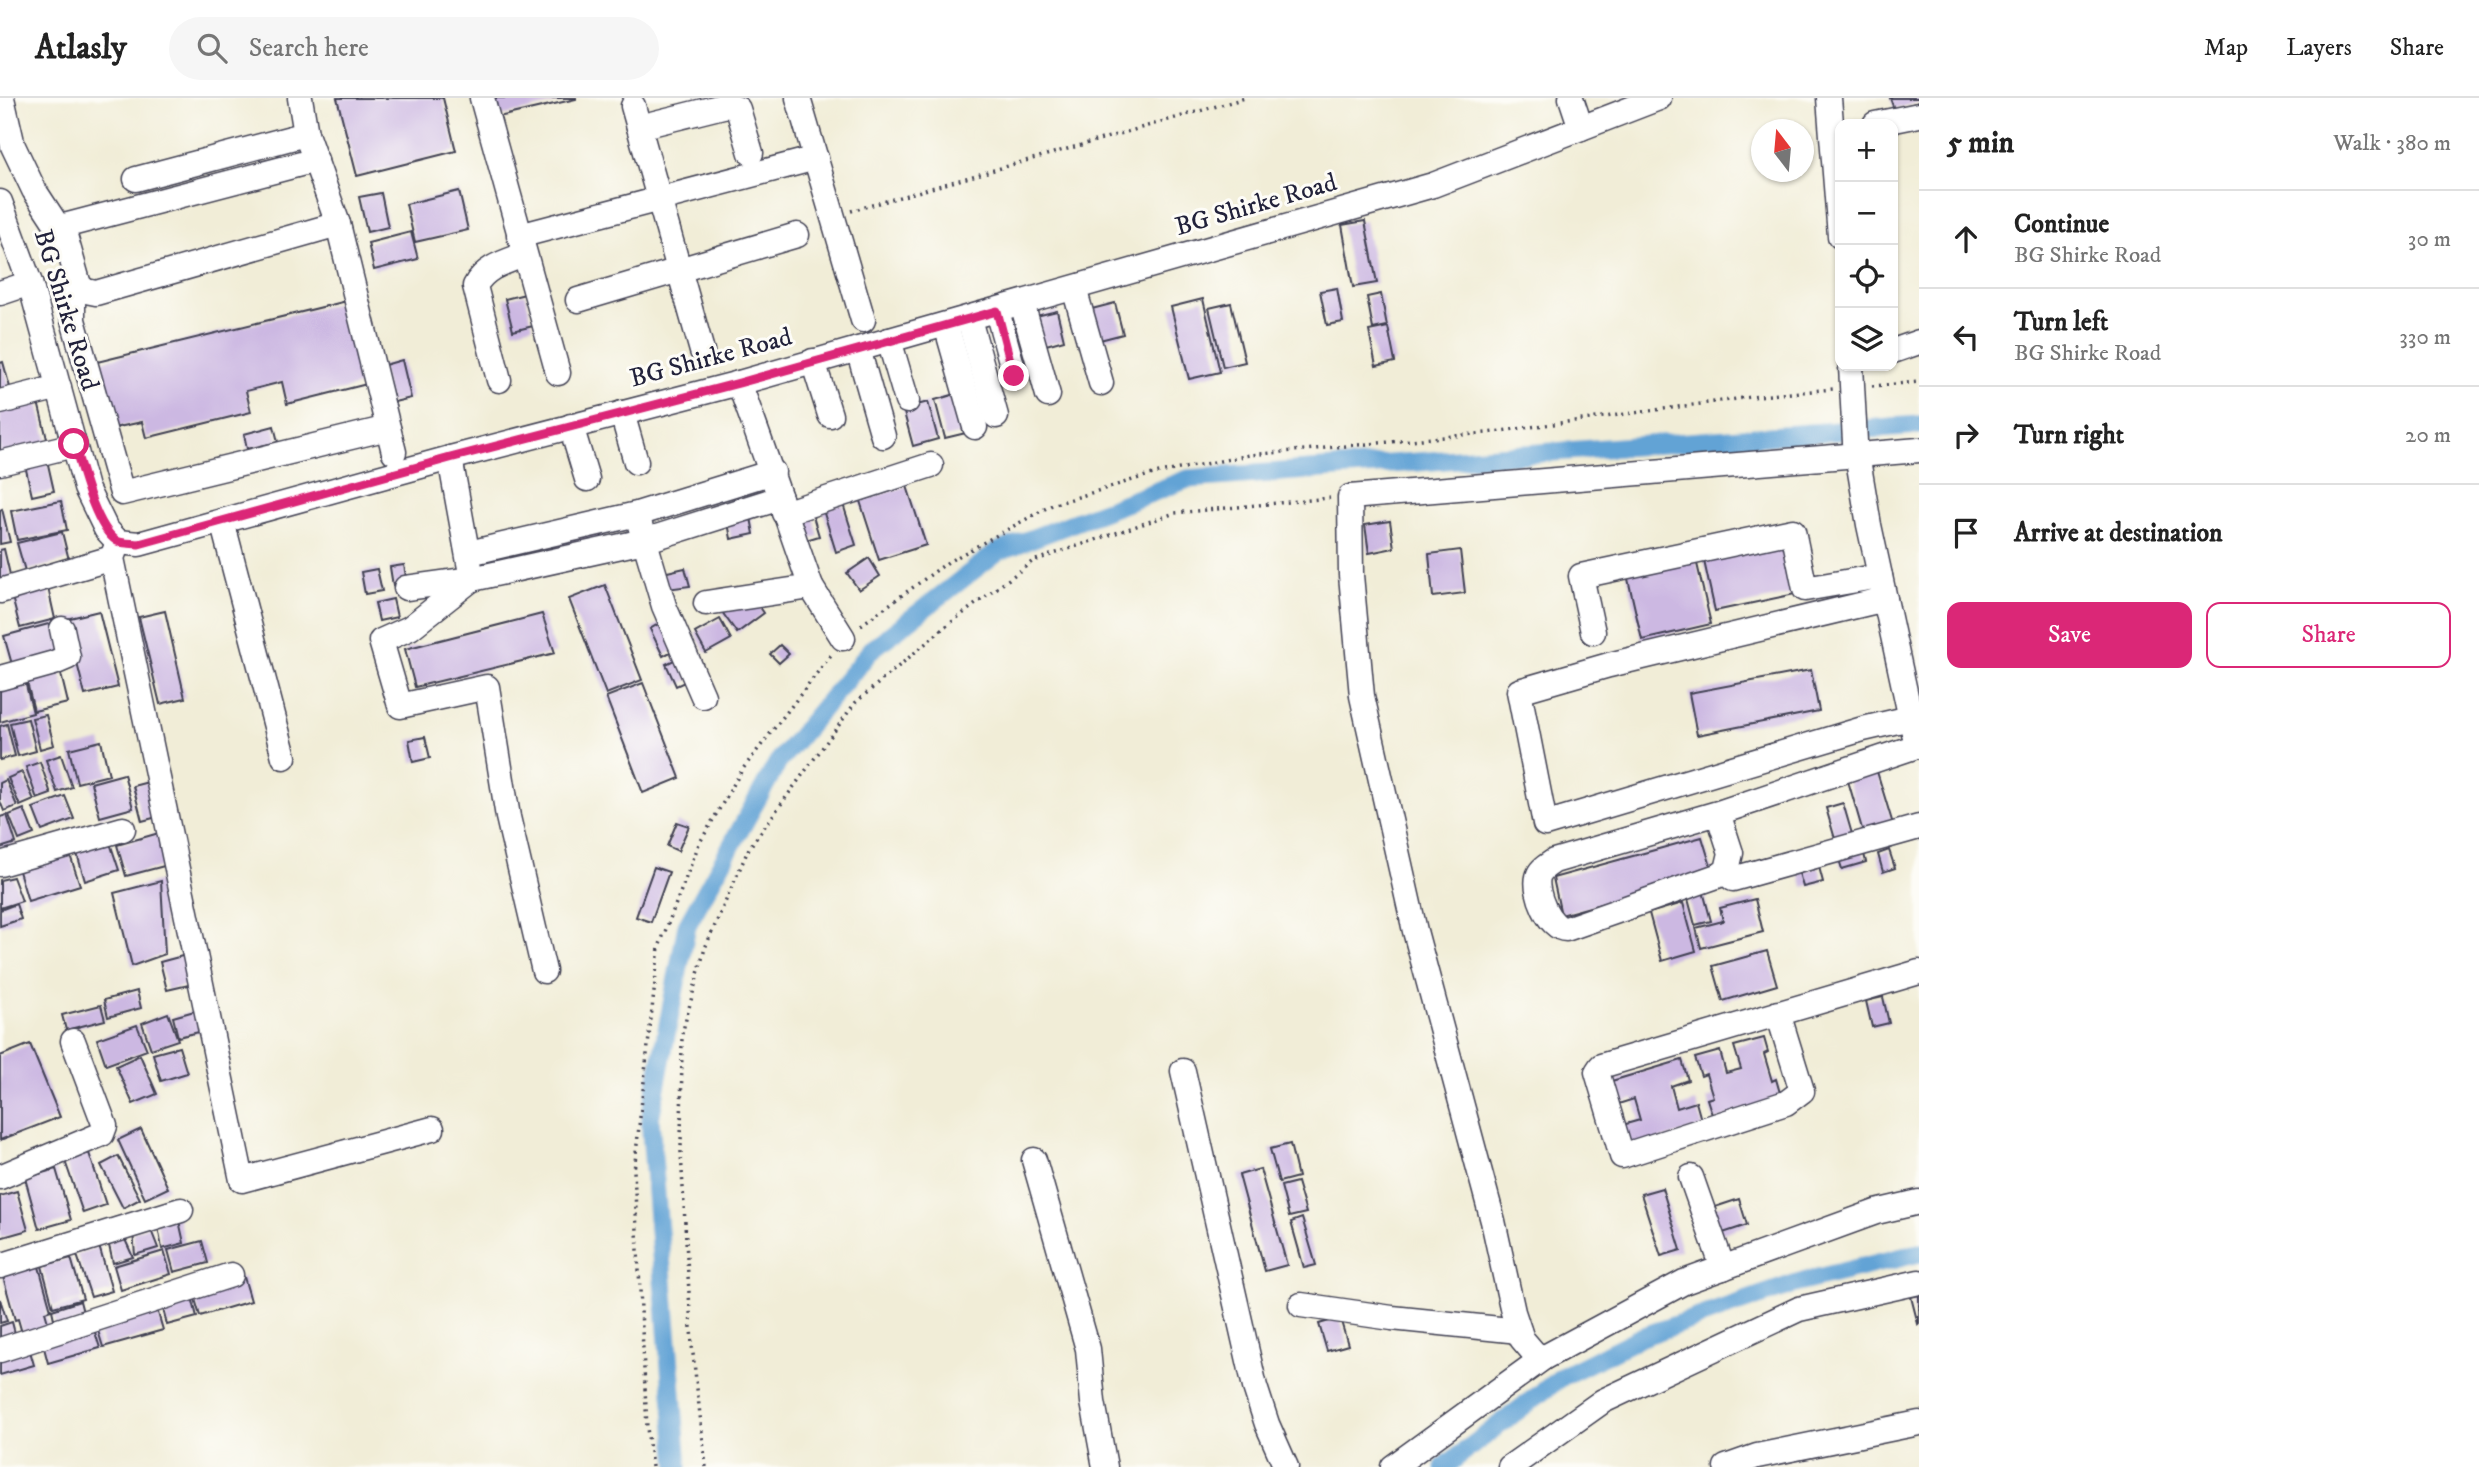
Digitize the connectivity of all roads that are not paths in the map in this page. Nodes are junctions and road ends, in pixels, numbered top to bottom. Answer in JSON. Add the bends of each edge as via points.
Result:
{"nodes":[{"id":1,"x":2,"y":98,"type":"edge"},
{"id":2,"x":300,"y":98,"type":"edge"},
{"id":3,"x":482,"y":98,"type":"edge"},
{"id":4,"x":798,"y":98,"type":"edge"},
{"id":5,"x":1571,"y":98,"type":"edge"},
{"id":6,"x":1658,"y":98,"type":"edge"},
{"id":7,"x":1829,"y":98,"type":"edge"},
{"id":8,"x":1919,"y":115,"type":"edge"},
{"id":9,"x":1898,"y":119,"type":"edge"},
{"id":10,"x":1835,"y":127,"type":"edge"},
{"id":11,"x":1581,"y":128,"type":"junction"},
{"id":12,"x":306,"y":134,"type":"junction"},
{"id":13,"x":751,"y":153,"type":"dead end"},
{"id":14,"x":816,"y":158,"type":"junction"},
{"id":15,"x":316,"y":160,"type":"junction"},
{"id":16,"x":136,"y":179,"type":"dead end"},
{"id":17,"x":660,"y":199,"type":"junction"},
{"id":18,"x":0,"y":202,"type":"edge"},
{"id":19,"x":338,"y":224,"type":"junction"},
{"id":20,"x":60,"y":227,"type":"junction"},
{"id":21,"x":797,"y":235,"type":"dead end"},
{"id":22,"x":522,"y":245,"type":"junction"},
{"id":23,"x":680,"y":270,"type":"junction"},
{"id":24,"x":30,"y":283,"type":"junction"},
{"id":25,"x":79,"y":285,"type":"junction"},
{"id":26,"x":1074,"y":288,"type":"junction"},
{"id":27,"x":0,"y":293,"type":"edge"},
{"id":28,"x":578,"y":300,"type":"dead end"},
{"id":29,"x":1023,"y":303,"type":"junction"},
{"id":30,"x":997,"y":311,"type":"junction"},
{"id":31,"x":863,"y":320,"type":"dead end"},
{"id":32,"x":957,"y":322,"type":"junction"},
{"id":33,"x":889,"y":340,"type":"junction"},
{"id":34,"x":1919,"y":342,"type":"edge"},
{"id":35,"x":858,"y":349,"type":"junction"},
{"id":36,"x":1898,"y":349,"type":"edge"},
{"id":37,"x":702,"y":351,"type":"dead end"},
{"id":38,"x":813,"y":361,"type":"junction"},
{"id":39,"x":558,"y":373,"type":"dead end"},
{"id":40,"x":1014,"y":376,"type":"dead end"},
{"id":41,"x":499,"y":380,"type":"dead end"},
{"id":42,"x":739,"y":383,"type":"junction"},
{"id":43,"x":1101,"y":383,"type":"dead end"},
{"id":44,"x":1853,"y":386,"type":"edge"},
{"id":45,"x":58,"y":387,"type":"junction"},
{"id":46,"x":1048,"y":395,"type":"dead end"},
{"id":47,"x":907,"y":401,"type":"dead end"},
{"id":48,"x":0,"y":402,"type":"edge"},
{"id":49,"x":622,"y":413,"type":"junction"},
{"id":50,"x":830,"y":415,"type":"dead end"},
{"id":51,"x":986,"y":422,"type":"dead end"},
{"id":52,"x":571,"y":426,"type":"junction"},
{"id":53,"x":883,"y":436,"type":"dead end"},
{"id":54,"x":74,"y":444,"type":"junction"},
{"id":55,"x":1856,"y":449,"type":"junction"},
{"id":56,"x":1919,"y":450,"type":"edge"},
{"id":57,"x":450,"y":458,"type":"junction"},
{"id":58,"x":636,"y":461,"type":"dead end"},
{"id":59,"x":0,"y":463,"type":"edge"},
{"id":60,"x":930,"y":465,"type":"dead end"},
{"id":61,"x":773,"y":472,"type":"junction"},
{"id":62,"x":587,"y":479,"type":"dead end"},
{"id":63,"x":782,"y":506,"type":"junction"},
{"id":64,"x":637,"y":514,"type":"junction"},
{"id":65,"x":222,"y":521,"type":"junction"},
{"id":66,"x":644,"y":541,"type":"junction"},
{"id":67,"x":115,"y":550,"type":"junction"},
{"id":68,"x":469,"y":553,"type":"junction"},
{"id":69,"x":472,"y":579,"type":"junction"},
{"id":70,"x":811,"y":587,"type":"junction"},
{"id":71,"x":1882,"y":587,"type":"junction"},
{"id":72,"x":406,"y":588,"type":"dead end"},
{"id":73,"x":0,"y":591,"type":"edge"},
{"id":74,"x":706,"y":603,"type":"dead end"},
{"id":75,"x":62,"y":629,"type":"dead end"},
{"id":76,"x":1593,"y":632,"type":"dead end"},
{"id":77,"x":843,"y":638,"type":"road end"},
{"id":78,"x":0,"y":678,"type":"edge"},
{"id":79,"x":704,"y":696,"type":"dead end"},
{"id":80,"x":1915,"y":716,"type":"edge"},
{"id":81,"x":1918,"y":752,"type":"edge"},
{"id":82,"x":284,"y":757,"type":"dead end"},
{"id":83,"x":1718,"y":813,"type":"junction"},
{"id":84,"x":1919,"y":827,"type":"edge"},
{"id":85,"x":123,"y":829,"type":"dead end"},
{"id":86,"x":0,"y":864,"type":"edge"},
{"id":87,"x":1733,"y":879,"type":"dead end"},
{"id":88,"x":544,"y":971,"type":"dead end"},
{"id":89,"x":1919,"y":972,"type":"edge"},
{"id":90,"x":1778,"y":1013,"type":"junction"},
{"id":91,"x":72,"y":1041,"type":"dead end"},
{"id":92,"x":1183,"y":1071,"type":"dead end"},
{"id":93,"x":432,"y":1129,"type":"dead end"},
{"id":94,"x":1034,"y":1160,"type":"dead end"},
{"id":95,"x":0,"y":1177,"type":"edge"},
{"id":96,"x":1691,"y":1177,"type":"dead end"},
{"id":97,"x":1919,"y":1202,"type":"edge"},
{"id":98,"x":181,"y":1210,"type":"dead end"},
{"id":99,"x":0,"y":1266,"type":"edge"},
{"id":100,"x":1723,"y":1268,"type":"junction"},
{"id":101,"x":231,"y":1275,"type":"dead end"},
{"id":102,"x":1919,"y":1282,"type":"edge"},
{"id":103,"x":1301,"y":1305,"type":"dead end"},
{"id":104,"x":1519,"y":1331,"type":"junction"},
{"id":105,"x":0,"y":1350,"type":"edge"},
{"id":106,"x":1543,"y":1358,"type":"junction"},
{"id":107,"x":1919,"y":1423,"type":"edge"},
{"id":108,"x":1105,"y":1467,"type":"edge"},
{"id":109,"x":1286,"y":1467,"type":"edge"},
{"id":110,"x":1393,"y":1467,"type":"edge"},
{"id":111,"x":1510,"y":1467,"type":"edge"},
{"id":112,"x":1726,"y":1467,"type":"edge"}],
"edges":[{"from":1,"to":20,"type":"street","via":[[13,146],[34,190]]},
{"from":2,"to":12,"type":"street"},
{"from":3,"to":22,"type":"street"},
{"from":4,"to":14,"type":"street"},
{"from":5,"to":11,"type":"street"},
{"from":6,"to":11,"type":"street","name":"BG Shirke Road"},
{"from":7,"to":10,"type":"street"},
{"from":8,"to":9,"type":"street"},
{"from":11,"to":26,"type":"street","name":"BG Shirke Road","via":[[1433,185]]},
{"from":12,"to":15,"type":"street"},
{"from":12,"to":16,"type":"street"},
{"from":13,"to":17,"type":"street","via":[[738,109],[727,105],[636,116]]},
{"from":14,"to":17,"type":"street"},
{"from":14,"to":31,"type":"street"},
{"from":15,"to":19,"type":"street"},
{"from":15,"to":20,"type":"street"},
{"from":17,"to":22,"type":"street"},
{"from":17,"to":23,"type":"street"},
{"from":18,"to":24,"type":"street","name":"BG Shirke Road"},
{"from":19,"to":25,"type":"street","via":[[96,293]]},
{"from":19,"to":25,"type":"street","via":[[391,440],[122,493],[73,320],[73,297]]},
{"from":20,"to":25,"type":"street"},
{"from":21,"to":23,"type":"street"},
{"from":22,"to":39,"type":"street"},
{"from":22,"to":41,"type":"street","via":[[475,286]]},
{"from":23,"to":28,"type":"street"},
{"from":23,"to":37,"type":"street"},
{"from":24,"to":27,"type":"street"},
{"from":24,"to":45,"type":"street","name":"BG Shirke Road"},
{"from":26,"to":29,"type":"street","name":"BG Shirke Road"},
{"from":26,"to":43,"type":"street"},
{"from":29,"to":30,"type":"street","name":"BG Shirke Road"},
{"from":29,"to":46,"type":"street"},
{"from":30,"to":32,"type":"street","name":"BG Shirke Road"},
{"from":30,"to":40,"type":"street"},
{"from":32,"to":33,"type":"street","name":"BG Shirke Road"},
{"from":32,"to":51,"type":"street"},
{"from":33,"to":35,"type":"street","name":"BG Shirke Road"},
{"from":33,"to":47,"type":"street"},
{"from":34,"to":36,"type":"street"},
{"from":35,"to":38,"type":"street","name":"BG Shirke Road"},
{"from":35,"to":53,"type":"street"},
{"from":38,"to":42,"type":"street","name":"BG Shirke Road"},
{"from":38,"to":50,"type":"street"},
{"from":42,"to":49,"type":"street","name":"BG Shirke Road"},
{"from":42,"to":61,"type":"street"},
{"from":44,"to":55,"type":"street"},
{"from":45,"to":48,"type":"street"},
{"from":45,"to":54,"type":"street","name":"BG Shirke Road"},
{"from":49,"to":52,"type":"street","name":"BG Shirke Road"},
{"from":49,"to":58,"type":"street"},
{"from":52,"to":57,"type":"street","name":"BG Shirke Road"},
{"from":52,"to":62,"type":"street"},
{"from":54,"to":59,"type":"street"},
{"from":54,"to":67,"type":"street","name":"BG Shirke Road","via":[[86,488]]},
{"from":55,"to":56,"type":"street"},
{"from":55,"to":71,"type":"street"},
{"from":55,"to":104,"type":"street","via":[[1350,497],[1351,575],[1362,696],[1415,931]]},
{"from":57,"to":65,"type":"street","name":"BG Shirke Road"},
{"from":57,"to":68,"type":"street"},
{"from":60,"to":63,"type":"street"},
{"from":61,"to":63,"type":"street"},
{"from":61,"to":64,"type":"street"},
{"from":63,"to":66,"type":"street"},
{"from":63,"to":70,"type":"street"},
{"from":64,"to":66,"type":"street"},
{"from":64,"to":68,"type":"street"},
{"from":65,"to":67,"type":"street","name":"BG Shirke Road"},
{"from":65,"to":82,"type":"street"},
{"from":66,"to":69,"type":"street"},
{"from":66,"to":79,"type":"street","via":[[664,606]]},
{"from":67,"to":73,"type":"street"},
{"from":67,"to":93,"type":"street","via":[[242,1180]]},
{"from":68,"to":69,"type":"street"},
{"from":69,"to":72,"type":"street"},
{"from":69,"to":88,"type":"street","via":[[410,628],[382,641],[400,706],[488,687],[508,817]]},
{"from":70,"to":74,"type":"street"},
{"from":70,"to":77,"type":"street"},
{"from":71,"to":76,"type":"street","via":[[1805,589],[1793,531],[1581,576]]},
{"from":71,"to":80,"type":"street"},
{"from":71,"to":80,"type":"street","via":[[1519,691],[1545,824]]},
{"from":75,"to":78,"type":"street","via":[[68,657]]},
{"from":80,"to":81,"type":"street"},
{"from":81,"to":83,"type":"street"},
{"from":83,"to":83,"type":"street","via":[[1543,868],[1538,883],[1553,925],[1566,929],[1720,875],[1727,870],[1731,853]]},
{"from":84,"to":87,"type":"street"},
{"from":85,"to":86,"type":"street"},
{"from":89,"to":90,"type":"street"},
{"from":90,"to":90,"type":"street","via":[[1601,1066],[1597,1072],[1622,1156],[1786,1103],[1802,1091]]},
{"from":91,"to":95,"type":"street","via":[[105,1126],[102,1134]]},
{"from":92,"to":109,"type":"street","via":[[1255,1387]]},
{"from":94,"to":108,"type":"street","via":[[1088,1349]]},
{"from":96,"to":100,"type":"street"},
{"from":97,"to":100,"type":"street","via":[[1876,1212]]},
{"from":98,"to":99,"type":"street"},
{"from":100,"to":106,"type":"street","via":[[1684,1282]]},
{"from":101,"to":105,"type":"street"},
{"from":102,"to":111,"type":"street","via":[[1799,1309],[1603,1401]]},
{"from":103,"to":104,"type":"street"},
{"from":104,"to":106,"type":"street","via":[[1528,1347]]},
{"from":106,"to":110,"type":"street"},
{"from":107,"to":112,"type":"street","via":[[1782,1450]]}]}
